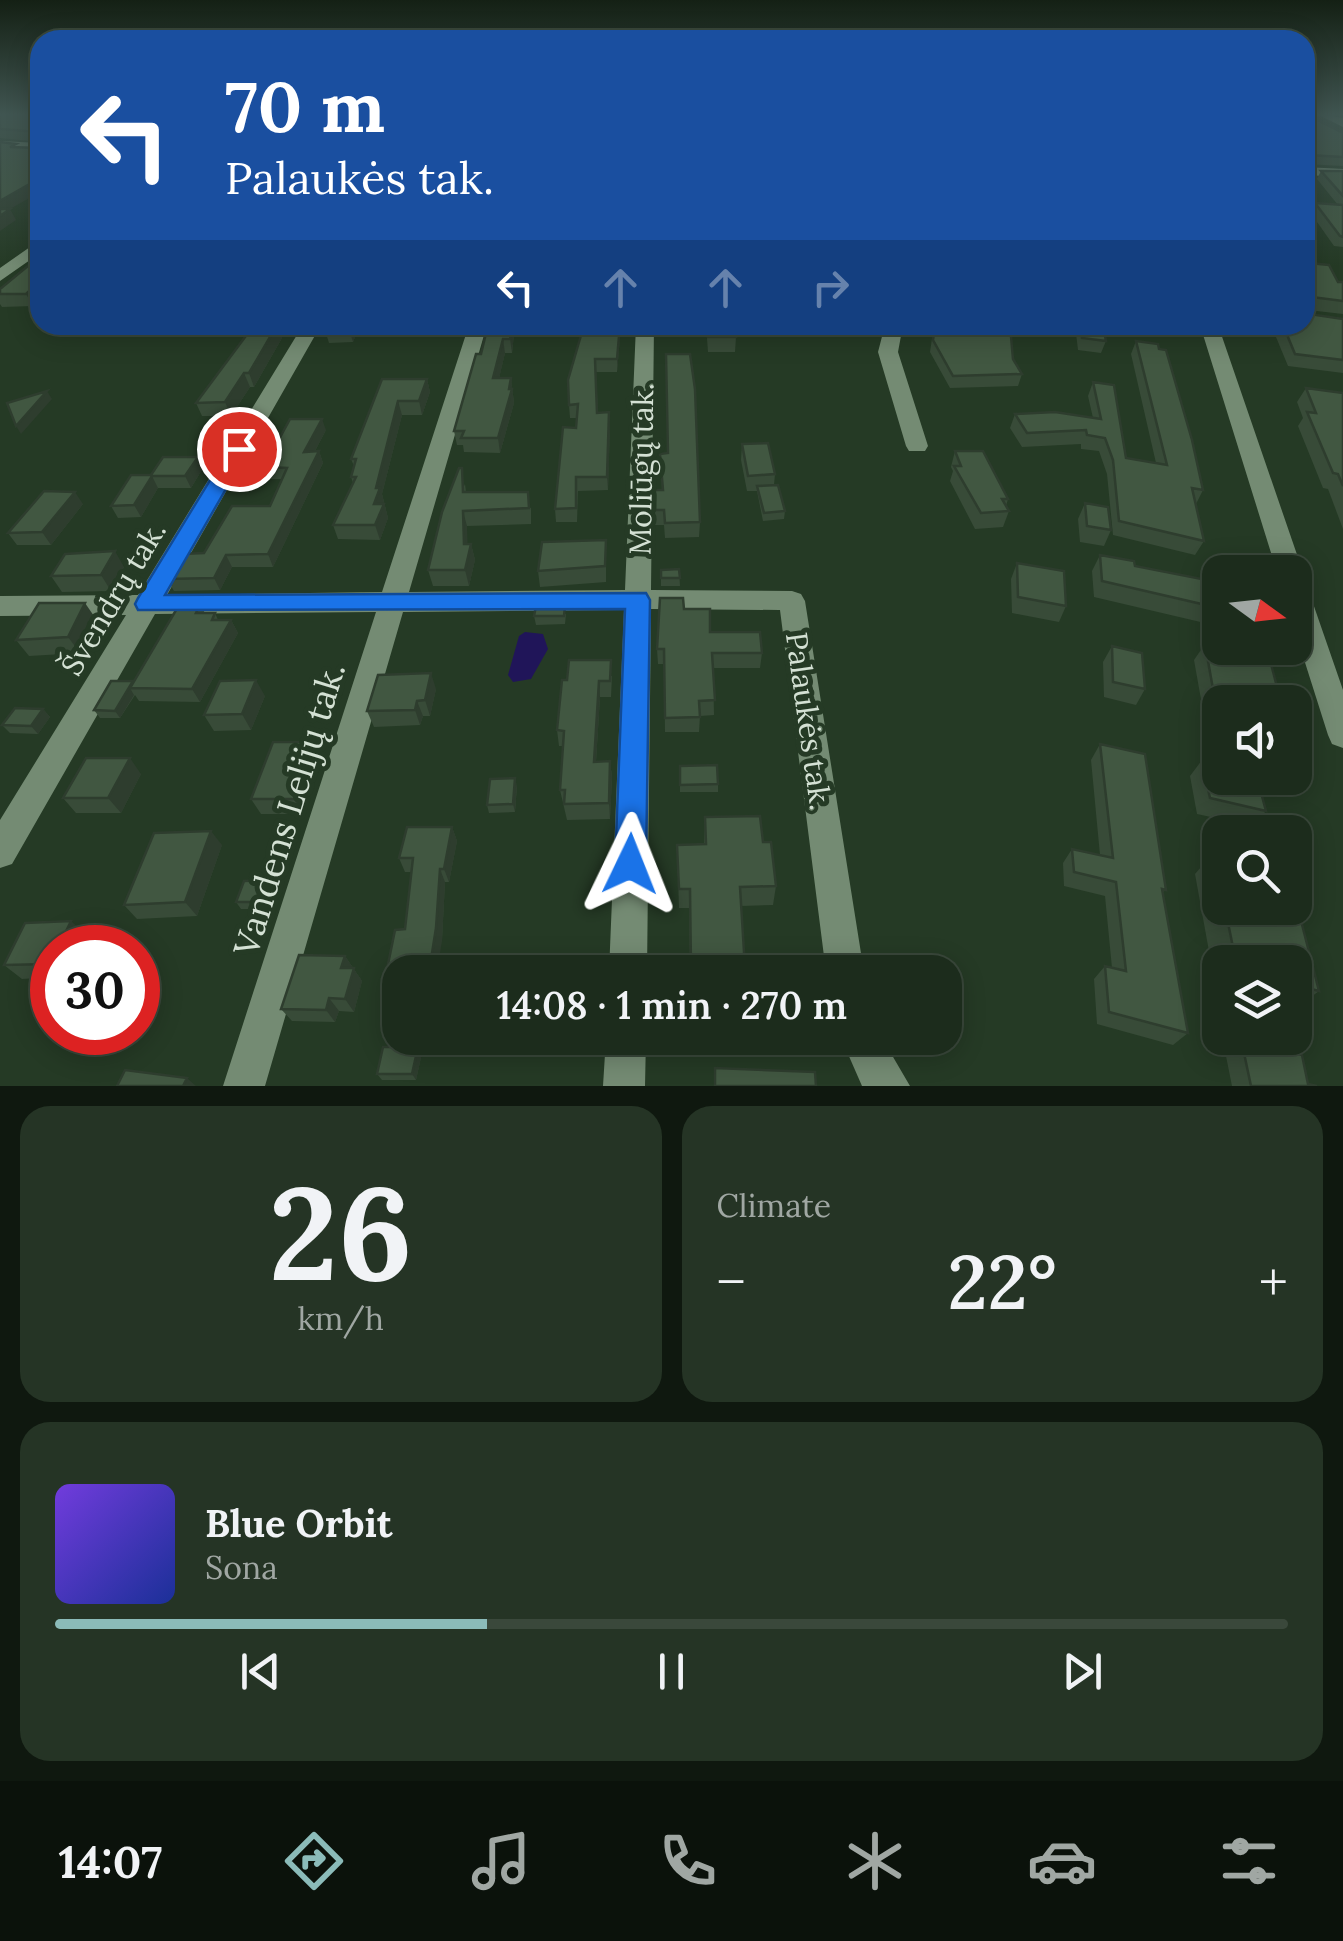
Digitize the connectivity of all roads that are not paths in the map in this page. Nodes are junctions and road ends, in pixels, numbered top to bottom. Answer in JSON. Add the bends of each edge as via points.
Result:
{"nodes":[{"id":1,"x":1315,"y":171,"type":"edge"},
{"id":2,"x":1343,"y":173,"type":"edge"},
{"id":3,"x":30,"y":253,"type":"edge"},
{"id":4,"x":0,"y":276,"type":"edge"},
{"id":5,"x":306,"y":335,"type":"edge"},
{"id":6,"x":475,"y":335,"type":"edge"},
{"id":7,"x":645,"y":335,"type":"edge"},
{"id":8,"x":892,"y":335,"type":"edge"},
{"id":9,"x":1212,"y":335,"type":"edge"},
{"id":10,"x":917,"y":446,"type":"dead end"},
{"id":11,"x":1284,"y":555,"type":"edge"},
{"id":12,"x":638,"y":600,"type":"junction"},
{"id":13,"x":147,"y":604,"type":"junction"},
{"id":14,"x":392,"y":604,"type":"junction"},
{"id":15,"x":0,"y":606,"type":"edge"},
{"id":16,"x":1312,"y":640,"type":"edge"},
{"id":17,"x":1343,"y":736,"type":"edge"},
{"id":18,"x":0,"y":852,"type":"edge"},
{"id":19,"x":628,"y":955,"type":"edge"},
{"id":20,"x":843,"y":955,"type":"edge"},
{"id":21,"x":625,"y":1055,"type":"edge"},
{"id":22,"x":869,"y":1055,"type":"edge"},
{"id":23,"x":244,"y":1086,"type":"edge"},
{"id":24,"x":624,"y":1086,"type":"edge"},
{"id":25,"x":889,"y":1086,"type":"edge"}],
"edges":[{"from":1,"to":2,"type":"street"},
{"from":3,"to":4,"type":"street"},
{"from":5,"to":13,"type":"street","name":"Švendrų tak."},
{"from":6,"to":14,"type":"street","name":"Vandens Lelijų tak."},
{"from":7,"to":12,"type":"street","name":"Moliūgų tak."},
{"from":8,"to":10,"type":"street","via":[[888,352]]},
{"from":9,"to":11,"type":"street"},
{"from":12,"to":14,"type":"street","name":"Palaukės tak."},
{"from":12,"to":19,"type":"street","name":"Moliūgų tak."},
{"from":12,"to":20,"type":"street","name":"Palaukės tak.","via":[[792,601]]},
{"from":13,"to":14,"type":"street","name":"Palaukės tak."},
{"from":13,"to":15,"type":"street","name":"Palaukės tak."},
{"from":13,"to":18,"type":"street","name":"Švendrų tak."},
{"from":14,"to":23,"type":"street","name":"Vandens Lelijų tak."},
{"from":16,"to":17,"type":"street"},
{"from":21,"to":24,"type":"street"},
{"from":22,"to":25,"type":"street"}]}
